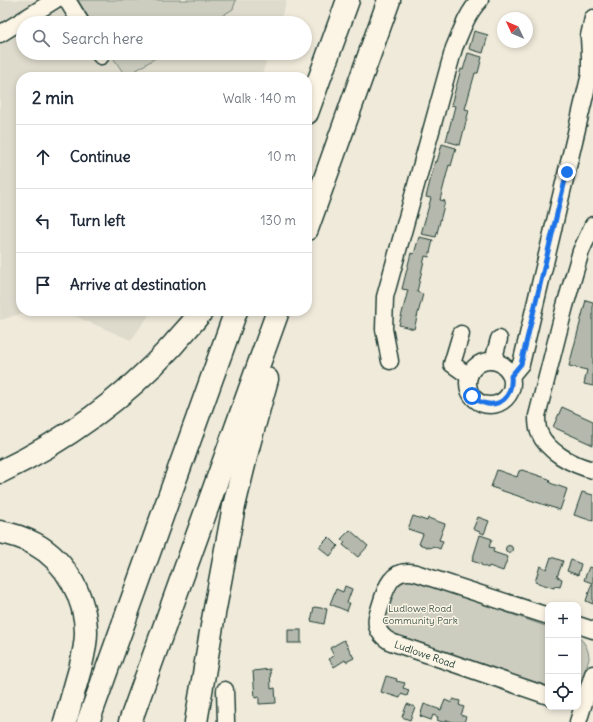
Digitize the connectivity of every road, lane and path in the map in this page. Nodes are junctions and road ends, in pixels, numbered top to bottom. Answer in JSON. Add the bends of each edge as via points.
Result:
{"nodes":[{"id":1,"x":55,"y":0,"type":"edge"},
{"id":2,"x":67,"y":0,"type":"edge"},
{"id":3,"x":348,"y":0,"type":"edge"},
{"id":4,"x":389,"y":0,"type":"edge"},
{"id":5,"x":395,"y":0,"type":"edge"},
{"id":6,"x":480,"y":0,"type":"edge"},
{"id":7,"x":29,"y":16,"type":"edge"},
{"id":8,"x":77,"y":16,"type":"edge"},
{"id":9,"x":593,"y":18,"type":"edge"},
{"id":10,"x":16,"y":24,"type":"edge"},
{"id":11,"x":338,"y":27,"type":"junction"},
{"id":12,"x":0,"y":34,"type":"edge"},
{"id":13,"x":373,"y":46,"type":"junction"},
{"id":14,"x":312,"y":85,"type":"edge"},
{"id":15,"x":312,"y":99,"type":"edge"},
{"id":16,"x":320,"y":193,"type":"junction"},
{"id":17,"x":312,"y":215,"type":"edge"},
{"id":18,"x":312,"y":221,"type":"edge"},
{"id":19,"x":593,"y":225,"type":"edge"},
{"id":20,"x":198,"y":316,"type":"edge"},
{"id":21,"x":234,"y":316,"type":"edge"},
{"id":22,"x":276,"y":316,"type":"edge"},
{"id":23,"x":286,"y":316,"type":"edge"},
{"id":24,"x":461,"y":334,"type":"dead end"},
{"id":25,"x":499,"y":339,"type":"dead end"},
{"id":26,"x":390,"y":361,"type":"dead end"},
{"id":27,"x":493,"y":361,"type":"junction"},
{"id":28,"x":469,"y":376,"type":"junction"},
{"id":29,"x":511,"y":376,"type":"junction"},
{"id":30,"x":593,"y":470,"type":"edge"},
{"id":31,"x":0,"y":472,"type":"edge"},
{"id":32,"x":0,"y":532,"type":"edge"},
{"id":33,"x":545,"y":615,"type":"edge"},
{"id":34,"x":581,"y":626,"type":"edge"},
{"id":35,"x":593,"y":630,"type":"edge"},
{"id":36,"x":593,"y":674,"type":"edge"},
{"id":37,"x":225,"y":690,"type":"dead end"},
{"id":38,"x":545,"y":695,"type":"edge"},
{"id":39,"x":579,"y":712,"type":"edge"},
{"id":40,"x":65,"y":722,"type":"edge"},
{"id":41,"x":88,"y":722,"type":"edge"},
{"id":42,"x":130,"y":722,"type":"edge"},
{"id":43,"x":196,"y":722,"type":"edge"},
{"id":44,"x":226,"y":722,"type":"edge"}],
"edges":[{"from":1,"to":7,"type":"street"},
{"from":2,"to":8,"type":"street"},
{"from":3,"to":11,"type":"highway"},
{"from":4,"to":13,"type":"highway"},
{"from":5,"to":13,"type":"highway"},
{"from":6,"to":26,"type":"street","via":[[462,27],[454,48],[385,298],[384,329]]},
{"from":9,"to":29,"type":"street","via":[[589,36],[590,74],[521,364]]},
{"from":10,"to":12,"type":"street"},
{"from":11,"to":14,"type":"highway"},
{"from":11,"to":15,"type":"highway"},
{"from":13,"to":16,"type":"highway"},
{"from":16,"to":17,"type":"highway"},
{"from":16,"to":18,"type":"highway"},
{"from":19,"to":30,"type":"street","via":[[581,251],[537,416],[538,430],[544,442],[554,452]]},
{"from":20,"to":31,"type":"highway","via":[[147,371],[106,407],[62,438]]},
{"from":21,"to":41,"type":"highway"},
{"from":22,"to":42,"type":"highway"},
{"from":23,"to":43,"type":"highway","via":[[234,506]]},
{"from":24,"to":28,"type":"street","via":[[452,364]]},
{"from":25,"to":27,"type":"street"},
{"from":27,"to":28,"type":"street","via":[[477,365]]},
{"from":27,"to":29,"type":"street","via":[[503,365]]},
{"from":28,"to":29,"type":"street","via":[[469,390],[472,396],[485,404],[492,404],[506,398],[512,384]]},
{"from":32,"to":40,"type":"highway","via":[[36,544],[48,553],[69,577],[83,607],[85,648]]},
{"from":33,"to":38,"type":"street","name":"Ludlowe Road","via":[[407,572],[398,573],[392,578],[376,620],[377,628],[391,642]]},
{"from":34,"to":35,"type":"street"},
{"from":36,"to":39,"type":"street"},
{"from":37,"to":44,"type":"street"}]}
